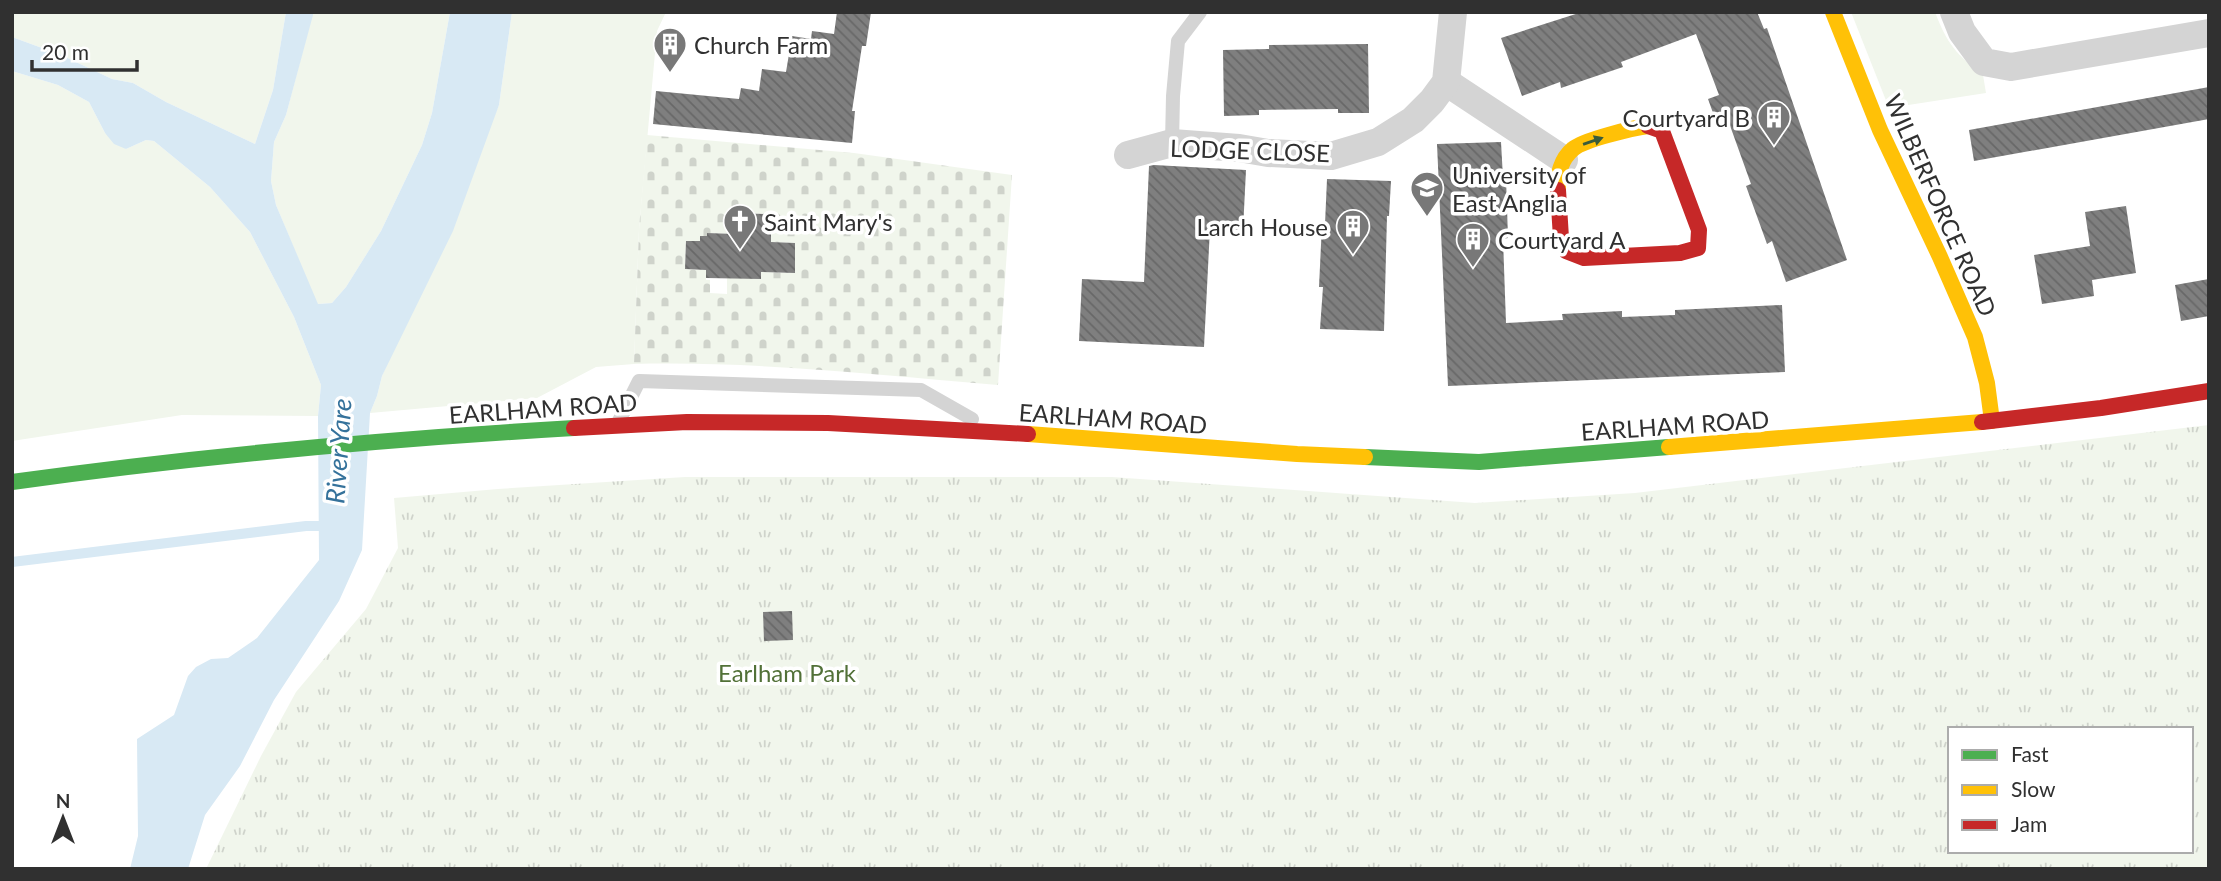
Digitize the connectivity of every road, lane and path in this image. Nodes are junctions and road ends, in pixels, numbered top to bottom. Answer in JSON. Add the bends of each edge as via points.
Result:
{"nodes":[{"id":1,"x":1200,"y":12,"type":"edge"},
{"id":2,"x":1453,"y":12,"type":"edge"},
{"id":3,"x":1833,"y":12,"type":"edge"},
{"id":4,"x":1954,"y":12,"type":"edge"},
{"id":5,"x":2209,"y":33,"type":"edge"},
{"id":6,"x":1446,"y":82,"type":"junction"},
{"id":7,"x":1172,"y":143,"type":"junction"},
{"id":8,"x":1128,"y":155,"type":"dead end"},
{"id":9,"x":1564,"y":160,"type":"junction"},
{"id":10,"x":2209,"y":391,"type":"edge"},
{"id":11,"x":1992,"y":421,"type":"junction"},
{"id":12,"x":616,"y":426,"type":"junction"},
{"id":13,"x":995,"y":432,"type":"junction"},
{"id":14,"x":12,"y":482,"type":"edge"}],
"edges":[{"from":1,"to":7,"type":"lane","via":[[1178,41]]},
{"from":2,"to":6,"type":"street"},
{"from":3,"to":11,"type":"main road","name":"WILBERFORCE ROAD","via":[[1880,130],[1975,337]]},
{"from":4,"to":5,"type":"street","via":[[1984,62],[2011,67]]},
{"from":6,"to":7,"type":"street","name":"LODGE CLOSE","via":[[1413,120],[1378,142],[1331,156]]},
{"from":6,"to":9,"type":"street"},
{"from":7,"to":8,"type":"street","name":"LODGE CLOSE"},
{"from":9,"to":9,"type":"main road","one_way":true,"via":[[1573,148],[1630,128],[1648,126],[1662,131],[1699,230],[1698,248],[1584,258],[1566,251],[1557,177]]},
{"from":10,"to":11,"type":"main road","name":"EARLHAM ROAD"},
{"from":11,"to":13,"type":"main road","name":"EARLHAM ROAD","via":[[1479,462]]},
{"from":12,"to":13,"type":"main road","name":"EARLHAM ROAD","via":[[828,423]]},
{"from":12,"to":13,"type":"lane","via":[[639,381],[921,390]]},
{"from":12,"to":14,"type":"main road","name":"EARLHAM ROAD","via":[[245,454]]}]}
